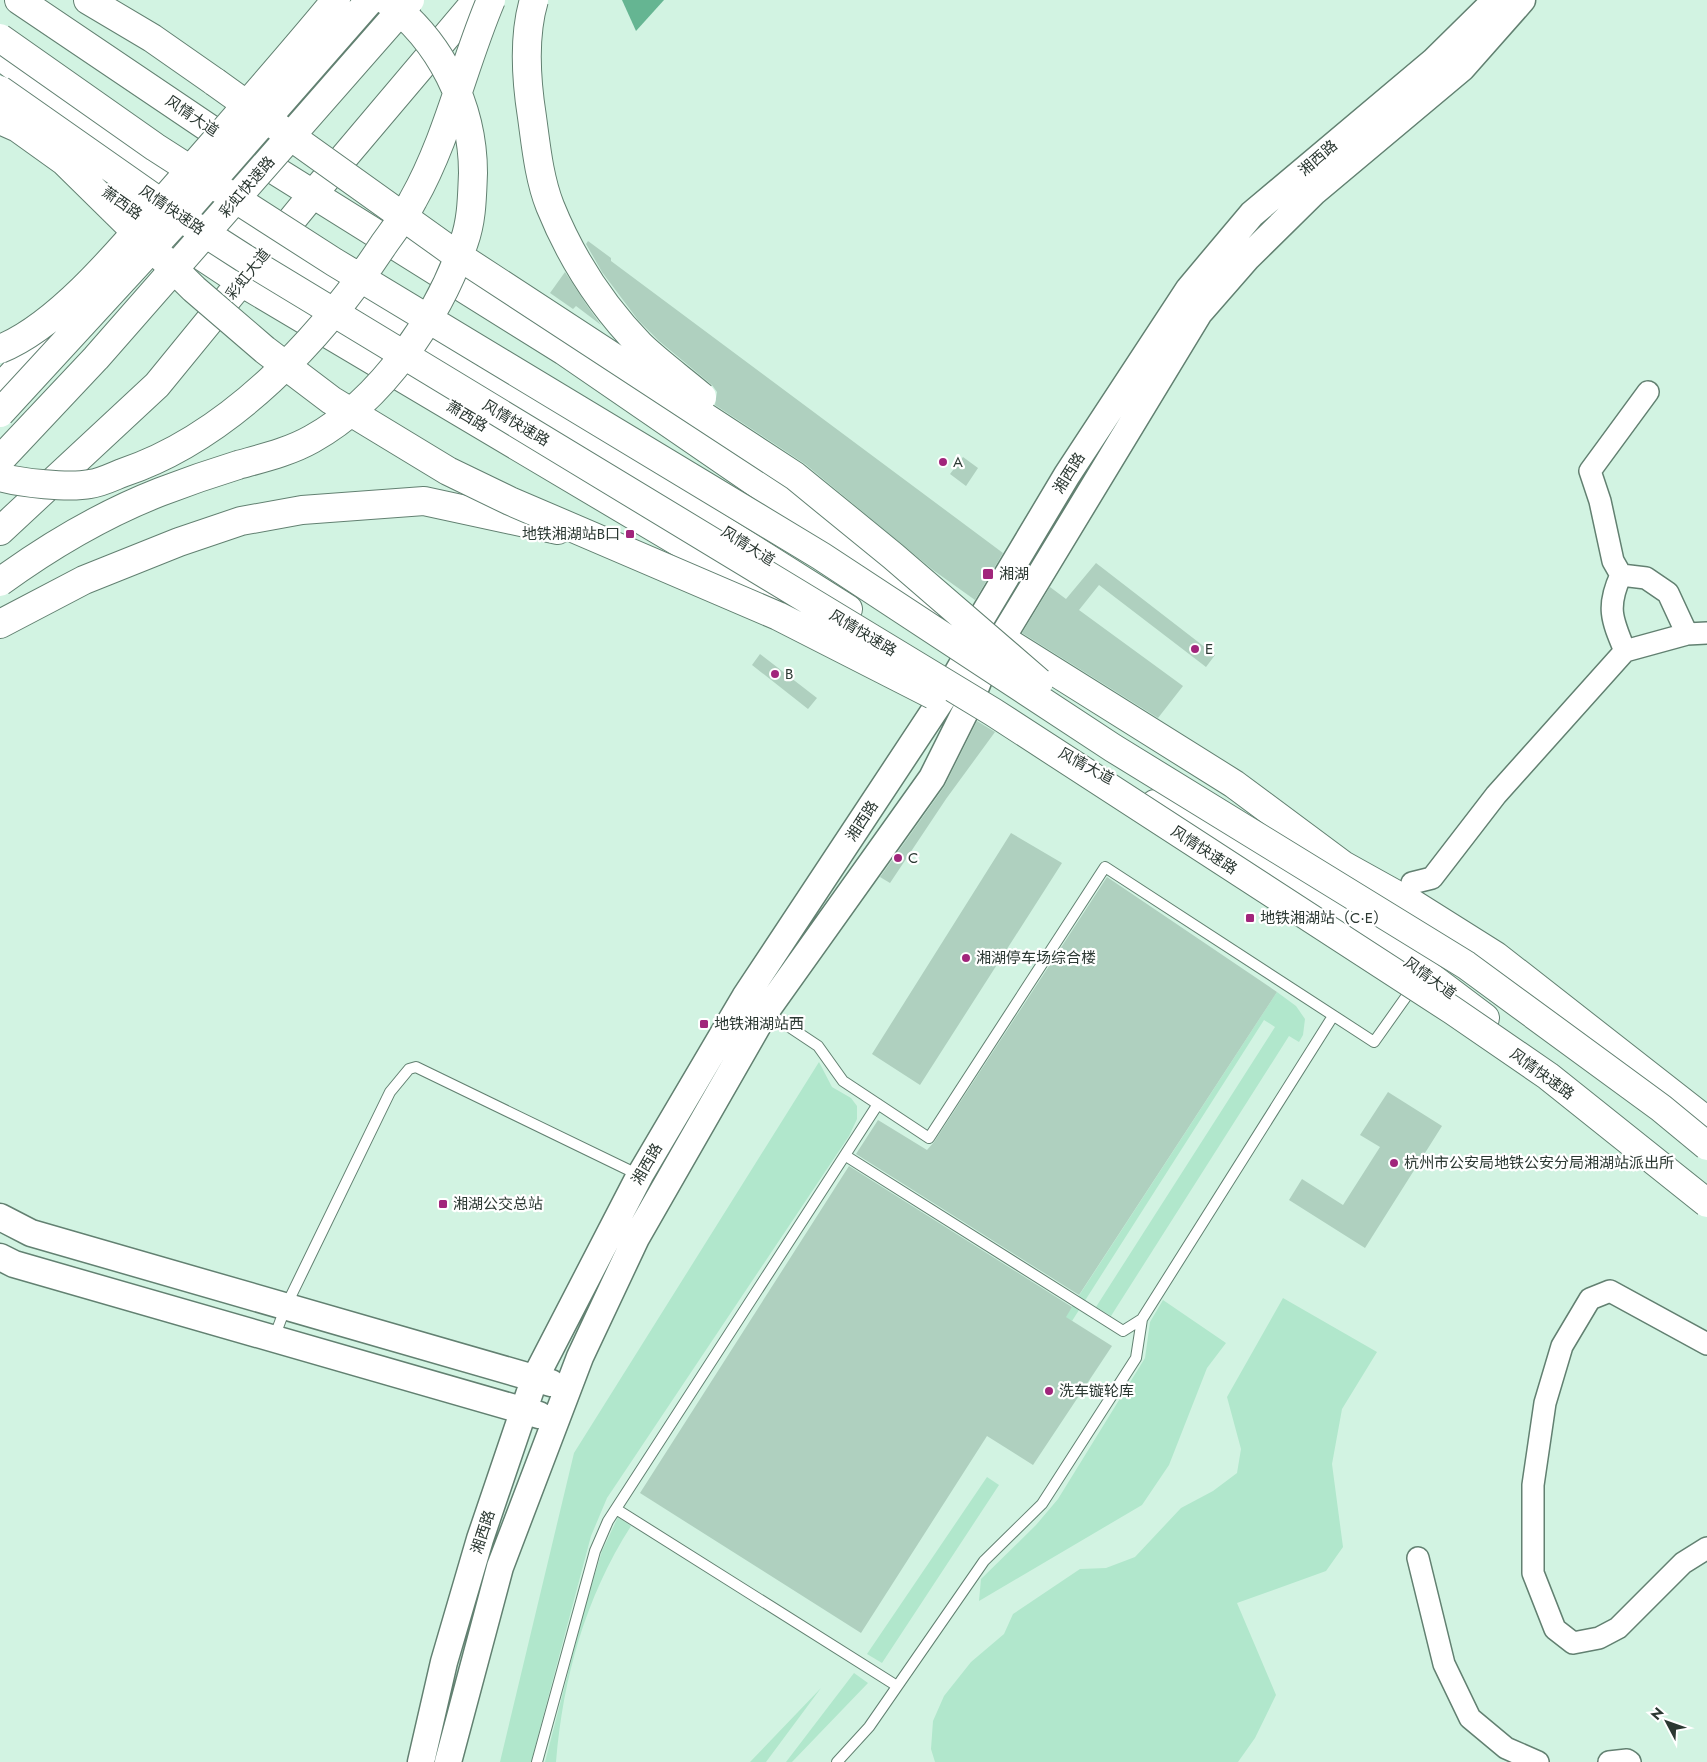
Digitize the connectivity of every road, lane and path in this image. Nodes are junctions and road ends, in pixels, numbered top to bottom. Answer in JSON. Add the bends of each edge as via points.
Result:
{"nodes":[{"id":1,"x":19,"y":0,"type":"edge"},
{"id":2,"x":88,"y":0,"type":"edge"},
{"id":3,"x":336,"y":0,"type":"edge"},
{"id":4,"x":349,"y":0,"type":"edge"},
{"id":5,"x":370,"y":0,"type":"edge"},
{"id":6,"x":386,"y":0,"type":"edge"},
{"id":7,"x":410,"y":0,"type":"edge"},
{"id":8,"x":477,"y":0,"type":"edge"},
{"id":9,"x":491,"y":0,"type":"edge"},
{"id":10,"x":534,"y":0,"type":"edge"},
{"id":11,"x":1496,"y":0,"type":"edge"},
{"id":12,"x":1522,"y":0,"type":"edge"},
{"id":13,"x":0,"y":38,"type":"edge"},
{"id":14,"x":0,"y":56,"type":"edge"},
{"id":15,"x":0,"y":90,"type":"edge"},
{"id":16,"x":0,"y":119,"type":"edge"},
{"id":17,"x":228,"y":140,"type":"junction"},
{"id":18,"x":185,"y":190,"type":"junction"},
{"id":19,"x":313,"y":194,"type":"junction"},
{"id":20,"x":153,"y":224,"type":"junction"},
{"id":21,"x":271,"y":246,"type":"junction"},
{"id":22,"x":241,"y":282,"type":"junction"},
{"id":23,"x":0,"y":349,"type":"edge"},
{"id":24,"x":0,"y":388,"type":"edge"},
{"id":25,"x":1648,"y":392,"type":"dead end"},
{"id":26,"x":517,"y":400,"type":"junction"},
{"id":27,"x":0,"y":413,"type":"edge"},
{"id":28,"x":0,"y":460,"type":"edge"},
{"id":29,"x":795,"y":476,"type":"junction"},
{"id":30,"x":0,"y":477,"type":"edge"},
{"id":31,"x":588,"y":488,"type":"junction"},
{"id":32,"x":0,"y":530,"type":"edge"},
{"id":33,"x":608,"y":541,"type":"junction"},
{"id":34,"x":1621,"y":575,"type":"junction"},
{"id":35,"x":0,"y":582,"type":"edge"},
{"id":36,"x":0,"y":624,"type":"edge"},
{"id":37,"x":978,"y":624,"type":"junction"},
{"id":38,"x":1697,"y":634,"type":"edge"},
{"id":39,"x":1002,"y":639,"type":"junction"},
{"id":40,"x":1625,"y":651,"type":"junction"},
{"id":41,"x":975,"y":663,"type":"junction"},
{"id":42,"x":958,"y":699,"type":"junction"},
{"id":43,"x":1113,"y":748,"type":"junction"},
{"id":44,"x":1343,"y":864,"type":"junction"},
{"id":45,"x":1246,"y":877,"type":"junction"},
{"id":46,"x":1412,"y":883,"type":"dead end"},
{"id":47,"x":1424,"y":972,"type":"junction"},
{"id":48,"x":756,"y":1004,"type":"junction"},
{"id":49,"x":1333,"y":1016,"type":"junction"},
{"id":50,"x":878,"y":1104,"type":"junction"},
{"id":51,"x":1707,"y":1121,"type":"edge"},
{"id":52,"x":1707,"y":1146,"type":"edge"},
{"id":53,"x":846,"y":1156,"type":"junction"},
{"id":54,"x":640,"y":1175,"type":"junction"},
{"id":55,"x":1707,"y":1201,"type":"edge"},
{"id":56,"x":0,"y":1217,"type":"edge"},
{"id":57,"x":0,"y":1257,"type":"edge"},
{"id":58,"x":286,"y":1306,"type":"junction"},
{"id":59,"x":1142,"y":1320,"type":"junction"},
{"id":60,"x":274,"y":1338,"type":"junction"},
{"id":61,"x":1707,"y":1344,"type":"edge"},
{"id":62,"x":534,"y":1380,"type":"junction"},
{"id":63,"x":569,"y":1386,"type":"junction"},
{"id":64,"x":523,"y":1411,"type":"junction"},
{"id":65,"x":556,"y":1420,"type":"junction"},
{"id":66,"x":616,"y":1509,"type":"junction"},
{"id":67,"x":1707,"y":1548,"type":"edge"},
{"id":68,"x":1418,"y":1558,"type":"dead end"},
{"id":69,"x":897,"y":1686,"type":"junction"},
{"id":70,"x":421,"y":1762,"type":"edge"},
{"id":71,"x":448,"y":1762,"type":"edge"},
{"id":72,"x":537,"y":1762,"type":"edge"},
{"id":73,"x":838,"y":1762,"type":"edge"},
{"id":74,"x":1538,"y":1762,"type":"edge"},
{"id":75,"x":1609,"y":1762,"type":"edge"},
{"id":76,"x":1630,"y":1762,"type":"edge"}],
"edges":[{"from":1,"to":17,"type":"main road","name":"风情大道"},
{"from":2,"to":29,"type":"main road","bridge":true,"via":[[160,44],[451,250]]},
{"from":3,"to":23,"type":"main road","bridge":true,"via":[[148,218],[75,296],[36,329]]},
{"from":4,"to":17,"type":"main road"},
{"from":5,"to":27,"type":"main road","name":"彩虹快速路","bridge":true,"via":[[174,224]]},
{"from":6,"to":35,"type":"main road","bridge":true,"via":[[409,20],[450,74],[467,118],[473,156],[472,199],[465,240],[448,283],[425,324],[373,390],[340,420],[312,439],[274,455],[158,493],[72,536]]},
{"from":7,"to":28,"type":"main road","name":"彩虹快速路","bridge":true,"via":[[96,358]]},
{"from":8,"to":19,"type":"main road","name":"彩虹大道"},
{"from":9,"to":30,"type":"main road","bridge":true,"via":[[436,151],[413,201],[357,286],[258,391],[209,431],[152,463],[90,484],[18,483]]},
{"from":10,"to":29,"type":"main road","bridge":true,"via":[[529,16],[526,80],[535,142],[550,206],[586,278],[642,346]]},
{"from":11,"to":37,"type":"street","name":"湘西路","via":[[1434,61],[1252,214],[1189,289],[1067,475]]},
{"from":12,"to":39,"type":"street","name":"湘西路","via":[[1462,68],[1314,192],[1247,258],[1198,313]]},
{"from":13,"to":43,"type":"main road","bridge":true,"via":[[108,115],[247,207],[821,556]]},
{"from":14,"to":18,"type":"main road"},
{"from":15,"to":45,"type":"main road","name":"风情快速路","bridge":true,"via":[[191,224],[276,278],[993,712]]},
{"from":16,"to":20,"type":"main road","name":"萧西路"},
{"from":16,"to":33,"type":"main road","bridge":true,"via":[[64,161],[194,289],[265,350],[331,400],[448,471],[510,501]]},
{"from":17,"to":18,"type":"main road"},
{"from":17,"to":19,"type":"main road","name":"风情大道"},
{"from":18,"to":20,"type":"main road"},
{"from":18,"to":21,"type":"main road"},
{"from":19,"to":21,"type":"main road","name":"彩虹大道"},
{"from":19,"to":37,"type":"main road","name":"风情大道","bridge":true,"via":[[564,351],[896,579]]},
{"from":20,"to":22,"type":"main road","name":"萧西路"},
{"from":20,"to":24,"type":"main road"},
{"from":21,"to":22,"type":"main road","name":"彩虹大道"},
{"from":21,"to":26,"type":"main road","name":"风情大道","bridge":true},
{"from":22,"to":31,"type":"main road","name":"萧西路"},
{"from":22,"to":32,"type":"main road","name":"彩虹大道","via":[[157,385]]},
{"from":25,"to":34,"type":"street","via":[[1590,472],[1613,561]]},
{"from":26,"to":31,"type":"main road"},
{"from":26,"to":42,"type":"main road","name":"风情大道","via":[[867,621]]},
{"from":29,"to":43,"type":"main road","bridge":true,"via":[[1007,653]]},
{"from":31,"to":42,"type":"main road","name":"萧西路","via":[[829,631]]},
{"from":33,"to":36,"type":"main road","bridge":true,"via":[[424,501],[302,510],[241,521],[179,542],[84,580]]},
{"from":33,"to":45,"type":"main road","bridge":true,"via":[[778,616],[912,684],[1109,801]]},
{"from":34,"to":38,"type":"street","via":[[1646,578],[1668,593]]},
{"from":34,"to":40,"type":"street","via":[[1614,590],[1612,620]]},
{"from":37,"to":39,"type":"main road"},
{"from":37,"to":41,"type":"street","name":"湘西路"},
{"from":38,"to":40,"type":"street"},
{"from":39,"to":41,"type":"street","name":"湘西路"},
{"from":39,"to":44,"type":"main road","via":[[1234,784]]},
{"from":40,"to":46,"type":"street","via":[[1496,795],[1432,878]]},
{"from":41,"to":42,"type":"street","name":"湘西路"},
{"from":41,"to":44,"type":"main road","via":[[1085,733],[1224,812]]},
{"from":42,"to":47,"type":"main road","name":"风情大道","via":[[1093,769],[1285,876]]},
{"from":42,"to":48,"type":"street","name":"湘西路"},
{"from":42,"to":48,"type":"street","name":"湘西路","via":[[932,778]]},
{"from":43,"to":52,"type":"main road","bridge":true,"via":[[1466,965],[1661,1108]]},
{"from":44,"to":51,"type":"main road","via":[[1496,956]]},
{"from":45,"to":55,"type":"main road","name":"风情快速路","bridge":true,"via":[[1548,1076]]},
{"from":47,"to":49,"type":"lane","via":[[1374,1042]]},
{"from":47,"to":55,"type":"main road","name":"风情大道","via":[[1582,1092]]},
{"from":48,"to":50,"type":"lane","via":[[818,1046],[843,1081]]},
{"from":48,"to":54,"type":"street","name":"湘西路"},
{"from":48,"to":63,"type":"street","name":"湘西路","via":[[636,1238]]},
{"from":49,"to":50,"type":"lane","via":[[1106,867],[929,1138]]},
{"from":49,"to":59,"type":"lane"},
{"from":50,"to":53,"type":"lane"},
{"from":53,"to":59,"type":"lane","via":[[1123,1331]]},
{"from":53,"to":66,"type":"lane"},
{"from":54,"to":58,"type":"lane","via":[[425,1071],[409,1070],[390,1092]]},
{"from":54,"to":62,"type":"street","name":"湘西路"},
{"from":56,"to":58,"type":"street","via":[[32,1234]]},
{"from":57,"to":60,"type":"street","via":[[14,1264]]},
{"from":58,"to":60,"type":"lane"},
{"from":58,"to":62,"type":"street"},
{"from":59,"to":69,"type":"lane","via":[[1136,1358],[1042,1504],[984,1561]]},
{"from":60,"to":64,"type":"street"},
{"from":61,"to":67,"type":"street","via":[[1610,1291],[1590,1299],[1562,1346],[1545,1403],[1533,1486],[1533,1572],[1555,1629],[1573,1643],[1599,1638],[1618,1628],[1683,1563]]},
{"from":62,"to":63,"type":"street"},
{"from":62,"to":64,"type":"street","name":"湘西路"},
{"from":63,"to":65,"type":"street","name":"湘西路"},
{"from":64,"to":65,"type":"street"},
{"from":64,"to":70,"type":"street","name":"湘西路","via":[[480,1539],[444,1662]]},
{"from":65,"to":71,"type":"street","name":"湘西路","via":[[500,1567]]},
{"from":66,"to":69,"type":"lane"},
{"from":66,"to":72,"type":"lane","via":[[595,1551]]},
{"from":68,"to":74,"type":"street","via":[[1444,1664],[1470,1718],[1506,1748]]},
{"from":69,"to":73,"type":"lane","via":[[869,1728]]},
{"from":75,"to":76,"type":"street"}]}
